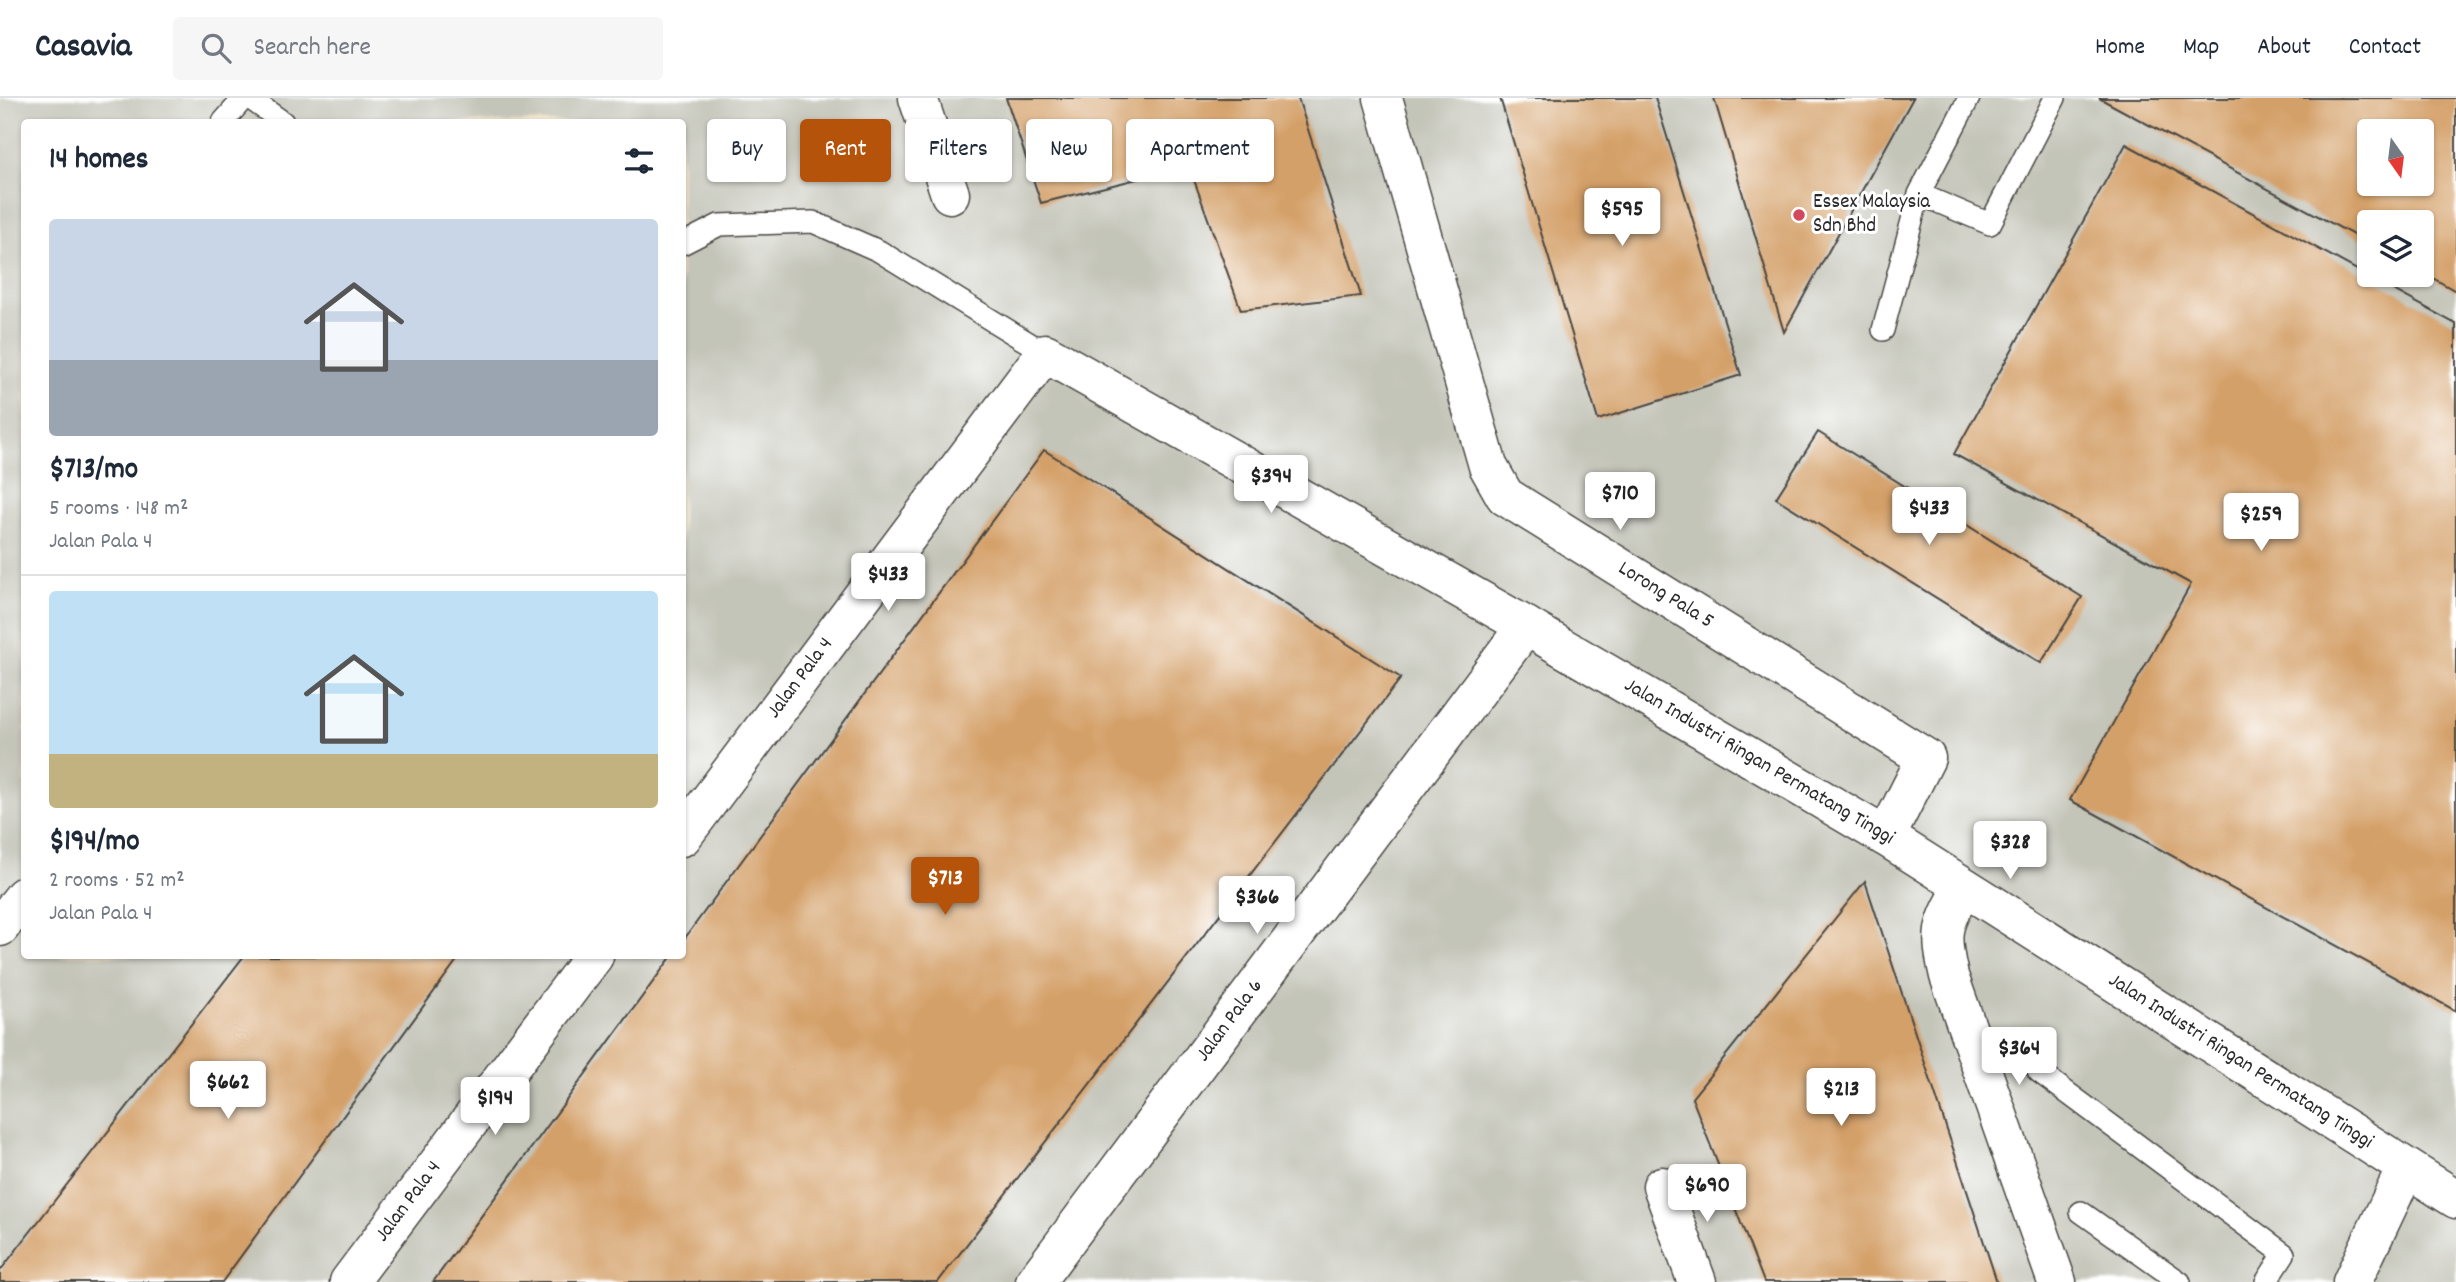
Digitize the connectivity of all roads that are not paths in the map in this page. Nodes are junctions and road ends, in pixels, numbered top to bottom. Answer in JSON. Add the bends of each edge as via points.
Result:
{"nodes":[{"id":1,"x":246,"y":98,"type":"edge"},
{"id":2,"x":918,"y":98,"type":"edge"},
{"id":3,"x":1383,"y":98,"type":"edge"},
{"id":4,"x":1969,"y":98,"type":"edge"},
{"id":5,"x":2055,"y":98,"type":"edge"},
{"id":6,"x":226,"y":119,"type":"edge"},
{"id":7,"x":278,"y":119,"type":"edge"},
{"id":8,"x":950,"y":194,"type":"dead end"},
{"id":9,"x":1919,"y":194,"type":"junction"},
{"id":10,"x":686,"y":242,"type":"edge"},
{"id":11,"x":1883,"y":330,"type":"dead end"},
{"id":12,"x":1045,"y":354,"type":"junction"},
{"id":13,"x":1526,"y":626,"type":"junction"},
{"id":14,"x":686,"y":832,"type":"edge"},
{"id":15,"x":1886,"y":837,"type":"junction"},
{"id":16,"x":1964,"y":887,"type":"junction"},
{"id":17,"x":21,"y":900,"type":"edge"},
{"id":18,"x":0,"y":926,"type":"edge"},
{"id":19,"x":592,"y":959,"type":"edge"},
{"id":20,"x":2038,"y":1072,"type":"dead end"},
{"id":21,"x":2406,"y":1168,"type":"junction"},
{"id":22,"x":1662,"y":1186,"type":"dead end"},
{"id":23,"x":2456,"y":1199,"type":"edge"},
{"id":24,"x":2081,"y":1212,"type":"dead end"},
{"id":25,"x":349,"y":1282,"type":"edge"},
{"id":26,"x":1035,"y":1282,"type":"edge"},
{"id":27,"x":1697,"y":1282,"type":"edge"},
{"id":28,"x":2057,"y":1282,"type":"edge"},
{"id":29,"x":2180,"y":1282,"type":"edge"},
{"id":30,"x":2266,"y":1282,"type":"edge"},
{"id":31,"x":2352,"y":1282,"type":"edge"}],
"edges":[{"from":1,"to":6,"type":"lane"},
{"from":1,"to":7,"type":"lane"},
{"from":2,"to":8,"type":"street"},
{"from":3,"to":15,"type":"street","name":"Lorong Pala 5","via":[[1489,466],[1505,496],[1926,758]]},
{"from":4,"to":9,"type":"lane"},
{"from":5,"to":9,"type":"lane","via":[[1990,225]]},
{"from":9,"to":11,"type":"lane"},
{"from":10,"to":12,"type":"lane","via":[[719,225],[813,222],[879,251]]},
{"from":12,"to":13,"type":"street","name":"Jalan Industri Ringan Permatang Tinggi"},
{"from":12,"to":14,"type":"street","name":"Jalan Pala 4"},
{"from":13,"to":15,"type":"street","name":"Jalan Industri Ringan Permatang Tinggi"},
{"from":13,"to":26,"type":"street","name":"Jalan Pala 6"},
{"from":15,"to":16,"type":"street","name":"Jalan Industri Ringan Permatang Tinggi"},
{"from":16,"to":21,"type":"street","name":"Jalan Industri Ringan Permatang Tinggi"},
{"from":16,"to":28,"type":"street","via":[[1947,915],[1941,945]]},
{"from":17,"to":18,"type":"street"},
{"from":19,"to":25,"type":"street","name":"Jalan Pala 4"},
{"from":20,"to":30,"type":"lane","via":[[2284,1254]]},
{"from":21,"to":23,"type":"street","name":"Jalan Industri Ringan Permatang Tinggi"},
{"from":21,"to":31,"type":"street"},
{"from":22,"to":27,"type":"street"},
{"from":24,"to":29,"type":"lane"}]}
